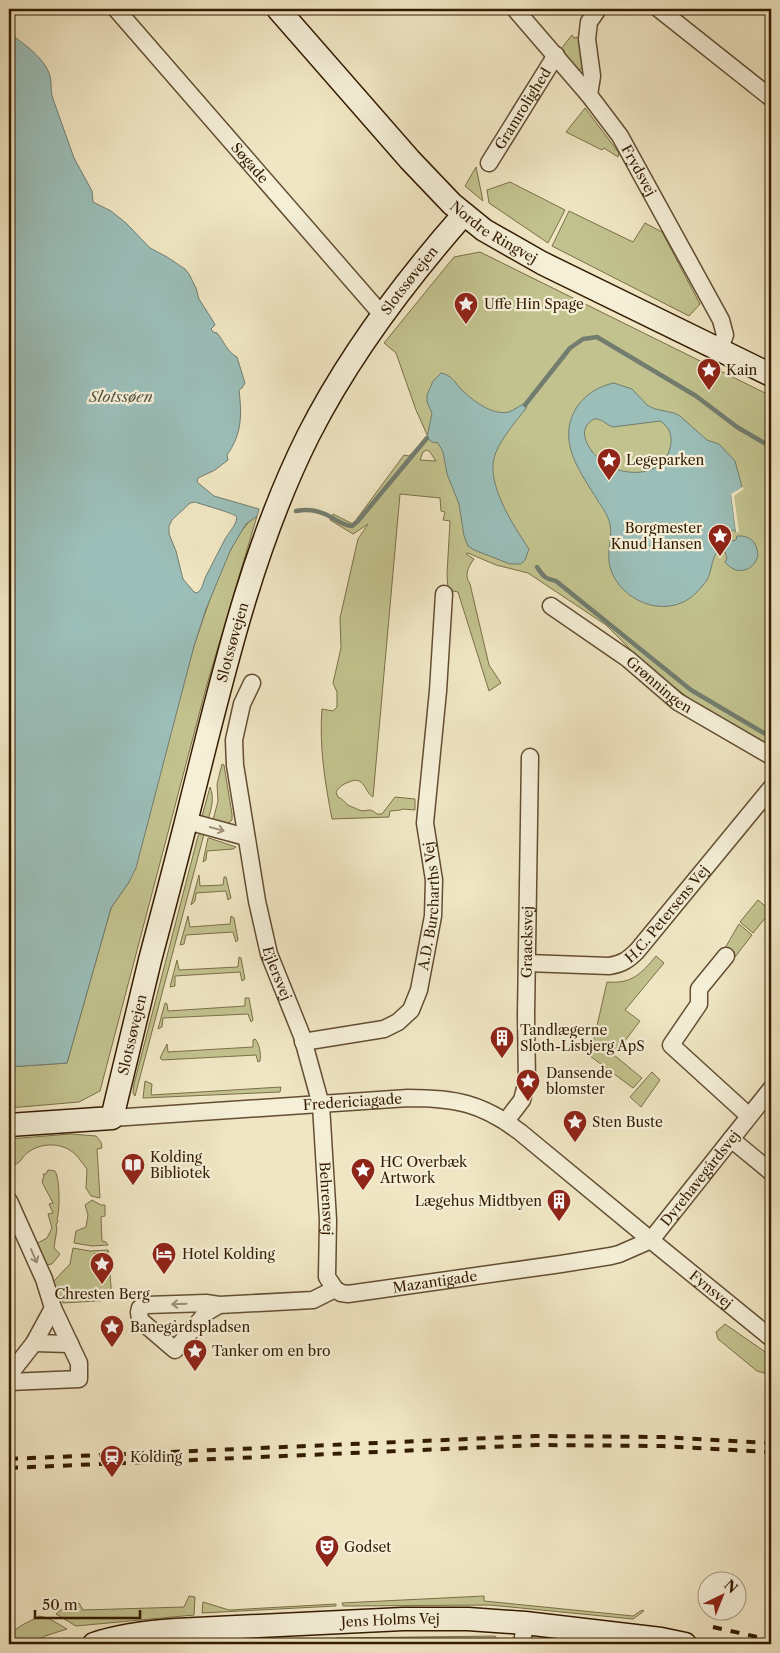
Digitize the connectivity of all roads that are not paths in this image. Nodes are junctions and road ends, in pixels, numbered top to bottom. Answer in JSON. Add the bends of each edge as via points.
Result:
{"nodes":[{"id":1,"x":116,"y":9,"type":"edge"},
{"id":2,"x":278,"y":9,"type":"edge"},
{"id":3,"x":515,"y":9,"type":"edge"},
{"id":4,"x":598,"y":9,"type":"edge"},
{"id":5,"x":658,"y":9,"type":"edge"},
{"id":6,"x":556,"y":55,"type":"junction"},
{"id":7,"x":589,"y":95,"type":"junction"},
{"id":8,"x":771,"y":98,"type":"edge"},
{"id":9,"x":488,"y":163,"type":"dead end"},
{"id":10,"x":464,"y":214,"type":"junction"},
{"id":11,"x":383,"y":316,"type":"junction"},
{"id":12,"x":719,"y":351,"type":"junction"},
{"id":13,"x":771,"y":375,"type":"edge"},
{"id":14,"x":444,"y":594,"type":"dead end"},
{"id":15,"x":551,"y":606,"type":"dead end"},
{"id":16,"x":252,"y":682,"type":"dead end"},
{"id":17,"x":771,"y":756,"type":"edge"},
{"id":18,"x":530,"y":757,"type":"dead end"},
{"id":19,"x":771,"y":788,"type":"edge"},
{"id":20,"x":187,"y":822,"type":"junction"},
{"id":21,"x":246,"y":837,"type":"junction"},
{"id":22,"x":726,"y":956,"type":"dead end"},
{"id":23,"x":527,"y":963,"type":"junction"},
{"id":24,"x":303,"y":1042,"type":"junction"},
{"id":25,"x":771,"y":1089,"type":"edge"},
{"id":26,"x":321,"y":1105,"type":"junction"},
{"id":27,"x":750,"y":1116,"type":"junction"},
{"id":28,"x":112,"y":1118,"type":"junction"},
{"id":29,"x":506,"y":1121,"type":"junction"},
{"id":30,"x":9,"y":1125,"type":"edge"},
{"id":31,"x":731,"y":1139,"type":"junction"},
{"id":32,"x":771,"y":1172,"type":"edge"},
{"id":33,"x":9,"y":1202,"type":"edge"},
{"id":34,"x":651,"y":1240,"type":"junction"},
{"id":35,"x":335,"y":1290,"type":"junction"},
{"id":36,"x":219,"y":1305,"type":"junction"},
{"id":37,"x":53,"y":1308,"type":"junction"},
{"id":38,"x":771,"y":1338,"type":"edge"},
{"id":39,"x":34,"y":1343,"type":"junction"},
{"id":40,"x":70,"y":1344,"type":"junction"},
{"id":41,"x":9,"y":1375,"type":"edge"},
{"id":42,"x":9,"y":1382,"type":"edge"},
{"id":43,"x":524,"y":1634,"type":"edge"},
{"id":44,"x":94,"y":1644,"type":"edge"},
{"id":45,"x":685,"y":1644,"type":"edge"}],
"edges":[{"from":1,"to":11,"type":"street","name":"Søgade"},
{"from":2,"to":10,"type":"main road","name":"Nordre Ringvej","via":[[410,160]]},
{"from":3,"to":6,"type":"street","name":"Frydsvej"},
{"from":4,"to":7,"type":"street","via":[[589,22],[587,39],[592,76]]},
{"from":5,"to":8,"type":"street"},
{"from":6,"to":7,"type":"street","name":"Frydsvej"},
{"from":6,"to":9,"type":"street","name":"Gramrolighed"},
{"from":7,"to":12,"type":"street","name":"Frydsvej","via":[[620,136],[722,320],[725,334]]},
{"from":10,"to":11,"type":"main road","name":"Slotssøvejen","via":[[412,275]]},
{"from":10,"to":12,"type":"main road","name":"Nordre Ringvej","via":[[542,263]]},
{"from":11,"to":20,"type":"main road","name":"Slotssøvejen","via":[[327,402],[286,484],[237,630]]},
{"from":12,"to":13,"type":"main road","name":"Nordre Ringvej"},
{"from":14,"to":24,"type":"street","name":"A.D. Burcharths Vej","via":[[425,822],[434,880],[433,916],[419,990],[411,1010],[384,1029]]},
{"from":15,"to":17,"type":"street","name":"Grønningen","via":[[628,659],[678,702]]},
{"from":16,"to":21,"type":"street","name":"Ejlersvej","via":[[242,704],[234,740]]},
{"from":18,"to":23,"type":"street","name":"Graacksvej"},
{"from":19,"to":23,"type":"street","name":"H.C. Petersens Vej","via":[[628,960],[610,966]]},
{"from":20,"to":21,"type":"street","one_way":true},
{"from":20,"to":28,"type":"main road","name":"Slotssøvejen"},
{"from":21,"to":24,"type":"street","name":"Ejlersvej","via":[[269,954]]},
{"from":22,"to":27,"type":"street","via":[[699,989],[699,1004],[671,1046]]},
{"from":23,"to":29,"type":"street","name":"Graacksvej","via":[[527,1081],[522,1100]]},
{"from":24,"to":26,"type":"street","name":"Ejlersvej"},
{"from":25,"to":27,"type":"street","name":"Dyrehavegårdsvej"},
{"from":26,"to":28,"type":"street","name":"Fredericiagade"},
{"from":26,"to":29,"type":"street","name":"Fredericiagade","via":[[441,1098],[487,1110]]},
{"from":26,"to":35,"type":"street","name":"Behrensvej","via":[[328,1220],[327,1277]]},
{"from":27,"to":31,"type":"street","name":"Dyrehavegårdsvej"},
{"from":28,"to":30,"type":"main road","name":"Fredericiagade"},
{"from":29,"to":34,"type":"street","name":"Fredericiagade"},
{"from":31,"to":32,"type":"street"},
{"from":31,"to":34,"type":"street","name":"Dyrehavegårdsvej"},
{"from":33,"to":37,"type":"street","one_way":true,"via":[[44,1279]]},
{"from":34,"to":35,"type":"street","name":"Mazantigade","via":[[620,1254],[561,1264],[348,1294]]},
{"from":34,"to":38,"type":"street","name":"Fynsvej"},
{"from":35,"to":36,"type":"street","name":"Mazantigade","via":[[314,1300]]},
{"from":36,"to":36,"type":"street","one_way":true,"via":[[147,1305],[138,1312],[140,1320],[175,1350],[207,1312]]},
{"from":37,"to":39,"type":"street"},
{"from":37,"to":40,"type":"street"},
{"from":39,"to":40,"type":"street"},
{"from":39,"to":41,"type":"street"},
{"from":40,"to":42,"type":"street","via":[[79,1363],[79,1379]]},
{"from":43,"to":44,"type":"main road","name":"Jens Holms Vej","via":[[468,1619],[403,1619],[146,1632]]},
{"from":43,"to":45,"type":"main road","name":"Jens Holms Vej","via":[[661,1639]]}]}
